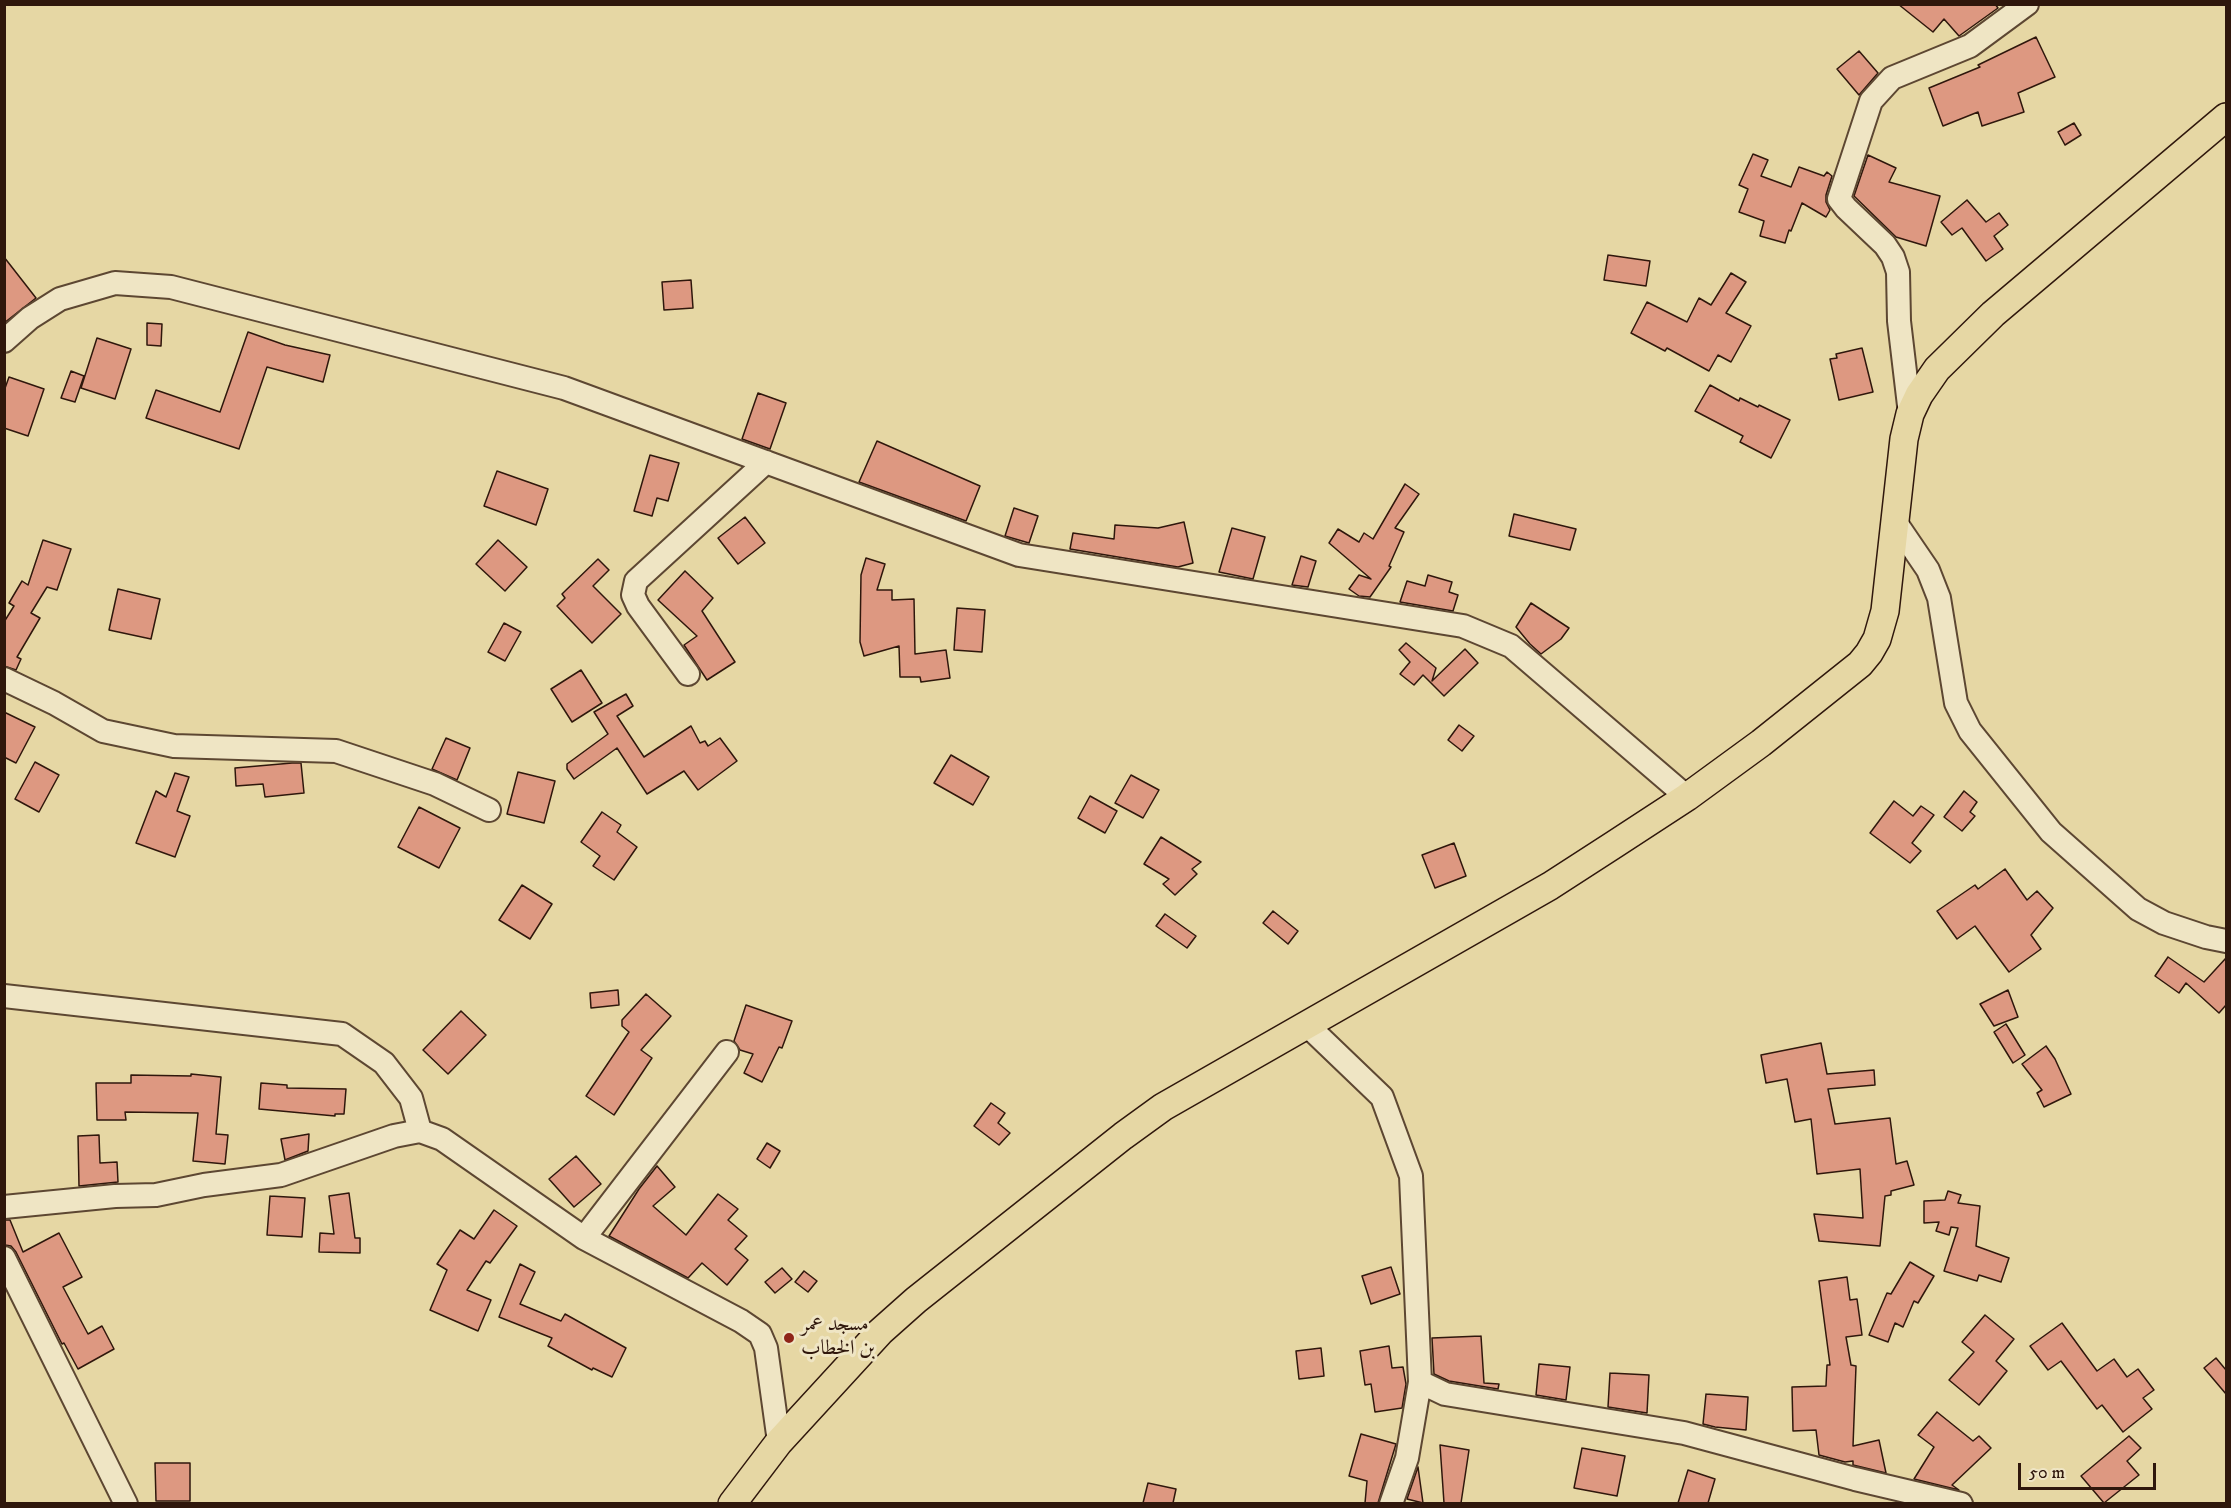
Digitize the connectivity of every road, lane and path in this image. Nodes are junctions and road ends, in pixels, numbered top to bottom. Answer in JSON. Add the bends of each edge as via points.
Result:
{"nodes":[{"id":1,"x":2027,"y":4,"type":"edge"},
{"id":2,"x":2226,"y":117,"type":"edge"},
{"id":3,"x":4,"y":341,"type":"edge"},
{"id":4,"x":1910,"y":414,"type":"junction"},
{"id":5,"x":766,"y":462,"type":"junction"},
{"id":6,"x":1896,"y":523,"type":"junction"},
{"id":7,"x":688,"y":674,"type":"dead end"},
{"id":8,"x":4,"y":679,"type":"edge"},
{"id":9,"x":1687,"y":797,"type":"junction"},
{"id":10,"x":489,"y":810,"type":"dead end"},
{"id":11,"x":2226,"y":940,"type":"edge"},
{"id":12,"x":4,"y":996,"type":"edge"},
{"id":13,"x":1308,"y":1026,"type":"junction"},
{"id":14,"x":727,"y":1052,"type":"dead end"},
{"id":15,"x":420,"y":1131,"type":"junction"},
{"id":16,"x":4,"y":1207,"type":"edge"},
{"id":17,"x":584,"y":1238,"type":"junction"},
{"id":18,"x":4,"y":1258,"type":"edge"},
{"id":19,"x":1420,"y":1382,"type":"junction"},
{"id":20,"x":779,"y":1442,"type":"junction"},
{"id":21,"x":126,"y":1503,"type":"edge"},
{"id":22,"x":732,"y":1503,"type":"edge"},
{"id":23,"x":1391,"y":1503,"type":"edge"},
{"id":24,"x":1961,"y":1503,"type":"edge"}],
"edges":[{"from":1,"to":4,"type":"street","via":[[1970,46],[1892,78],[1871,101],[1839,199],[1885,245],[1898,272],[1899,321]]},
{"from":2,"to":4,"type":"main road","via":[[1993,314],[1937,369]]},
{"from":3,"to":5,"type":"street","via":[[60,299],[115,283],[171,287],[564,388]]},
{"from":4,"to":6,"type":"main road"},
{"from":5,"to":7,"type":"street","via":[[636,581],[633,595],[638,606]]},
{"from":5,"to":9,"type":"street","via":[[1019,555],[1463,627],[1511,646]]},
{"from":6,"to":9,"type":"main road","via":[[1885,611],[1869,653],[1843,679]]},
{"from":6,"to":11,"type":"street","via":[[1928,570],[1939,598],[1956,703],[1977,740],[2050,832],[2138,909],[2164,923]]},
{"from":8,"to":10,"type":"street","via":[[103,731],[174,746],[336,751],[435,784]]},
{"from":9,"to":13,"type":"main road","via":[[1550,886]]},
{"from":12,"to":15,"type":"street","via":[[342,1034],[384,1064],[411,1098]]},
{"from":13,"to":19,"type":"street","via":[[1382,1097],[1412,1176]]},
{"from":13,"to":20,"type":"main road","via":[[1164,1107],[1083,1166],[880,1332]]},
{"from":14,"to":17,"type":"street"},
{"from":15,"to":16,"type":"street","via":[[394,1136],[281,1175],[156,1195]]},
{"from":15,"to":17,"type":"street","via":[[442,1139]]},
{"from":17,"to":20,"type":"street","via":[[760,1334],[766,1348]]},
{"from":18,"to":21,"type":"street"},
{"from":19,"to":23,"type":"street","via":[[1407,1458]]},
{"from":19,"to":24,"type":"street","via":[[1445,1394],[1684,1433]]},
{"from":20,"to":22,"type":"main road"}]}
